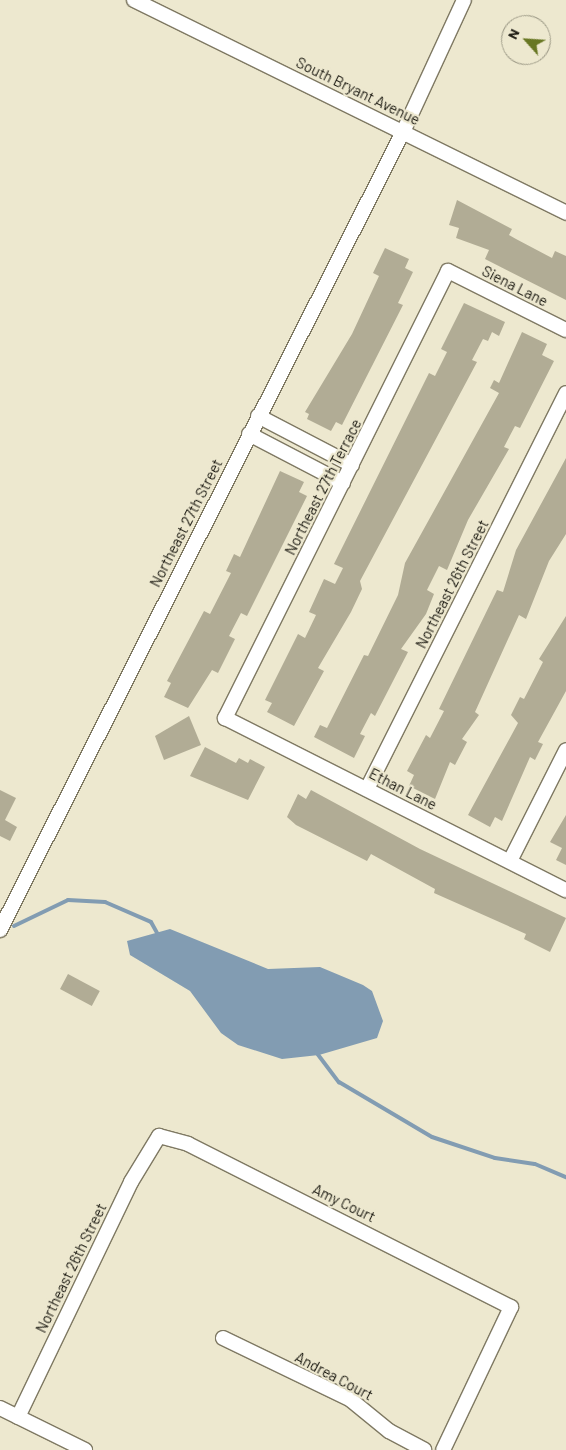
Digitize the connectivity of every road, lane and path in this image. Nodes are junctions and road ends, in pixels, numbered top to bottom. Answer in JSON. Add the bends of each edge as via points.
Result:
{"nodes":[{"id":1,"x":134,"y":0,"type":"edge"},
{"id":2,"x":464,"y":0,"type":"edge"},
{"id":3,"x":403,"y":132,"type":"junction"},
{"id":4,"x":566,"y":213,"type":"edge"},
{"id":5,"x":448,"y":271,"type":"joint"},
{"id":6,"x":566,"y":330,"type":"edge"},
{"id":7,"x":566,"y":393,"type":"edge"},
{"id":8,"x":258,"y":416,"type":"junction"},
{"id":9,"x":249,"y":434,"type":"junction"},
{"id":10,"x":352,"y":465,"type":"junction"},
{"id":11,"x":343,"y":483,"type":"junction"},
{"id":12,"x":225,"y":718,"type":"joint"},
{"id":13,"x":566,"y":750,"type":"edge"},
{"id":14,"x":367,"y":789,"type":"junction"},
{"id":15,"x":510,"y":861,"type":"junction"},
{"id":16,"x":566,"y":890,"type":"edge"},
{"id":17,"x":0,"y":930,"type":"edge"},
{"id":18,"x":160,"y":1136,"type":"joint"},
{"id":19,"x":224,"y":1338,"type":"dead end"},
{"id":20,"x":0,"y":1408,"type":"edge"},
{"id":21,"x":18,"y":1417,"type":"junction"},
{"id":22,"x":85,"y":1450,"type":"edge"},
{"id":23,"x":424,"y":1450,"type":"edge"},
{"id":24,"x":443,"y":1450,"type":"edge"}],
"edges":[{"from":1,"to":3,"type":"street","name":"South Bryant Avenue"},
{"from":2,"to":3,"type":"street","name":"Northeast 27th Street"},
{"from":3,"to":4,"type":"street","name":"South Bryant Avenue"},
{"from":3,"to":8,"type":"street","name":"Northeast 27th Street"},
{"from":5,"to":6,"type":"street","name":"Siena Lane"},
{"from":5,"to":10,"type":"street","name":"Northeast 27th Terrace"},
{"from":7,"to":14,"type":"street","name":"Northeast 26th Street"},
{"from":8,"to":9,"type":"street","name":"Northeast 27th Street"},
{"from":8,"to":10,"type":"street"},
{"from":9,"to":11,"type":"street"},
{"from":9,"to":17,"type":"street","name":"Northeast 27th Street"},
{"from":10,"to":11,"type":"street","name":"Northeast 27th Terrace"},
{"from":11,"to":12,"type":"street","name":"Northeast 27th Terrace"},
{"from":12,"to":14,"type":"street","name":"Ethan Lane"},
{"from":13,"to":15,"type":"street"},
{"from":14,"to":15,"type":"street","name":"Ethan Lane"},
{"from":15,"to":16,"type":"street","name":"Ethan Lane"},
{"from":18,"to":21,"type":"street","name":"Northeast 26th Street","via":[[131,1182]]},
{"from":18,"to":24,"type":"street","name":"Amy Court","via":[[188,1144],[511,1307]]},
{"from":19,"to":23,"type":"street","name":"Andrea Court","via":[[351,1400],[389,1431]]},
{"from":20,"to":21,"type":"street"},
{"from":21,"to":22,"type":"street"}]}
